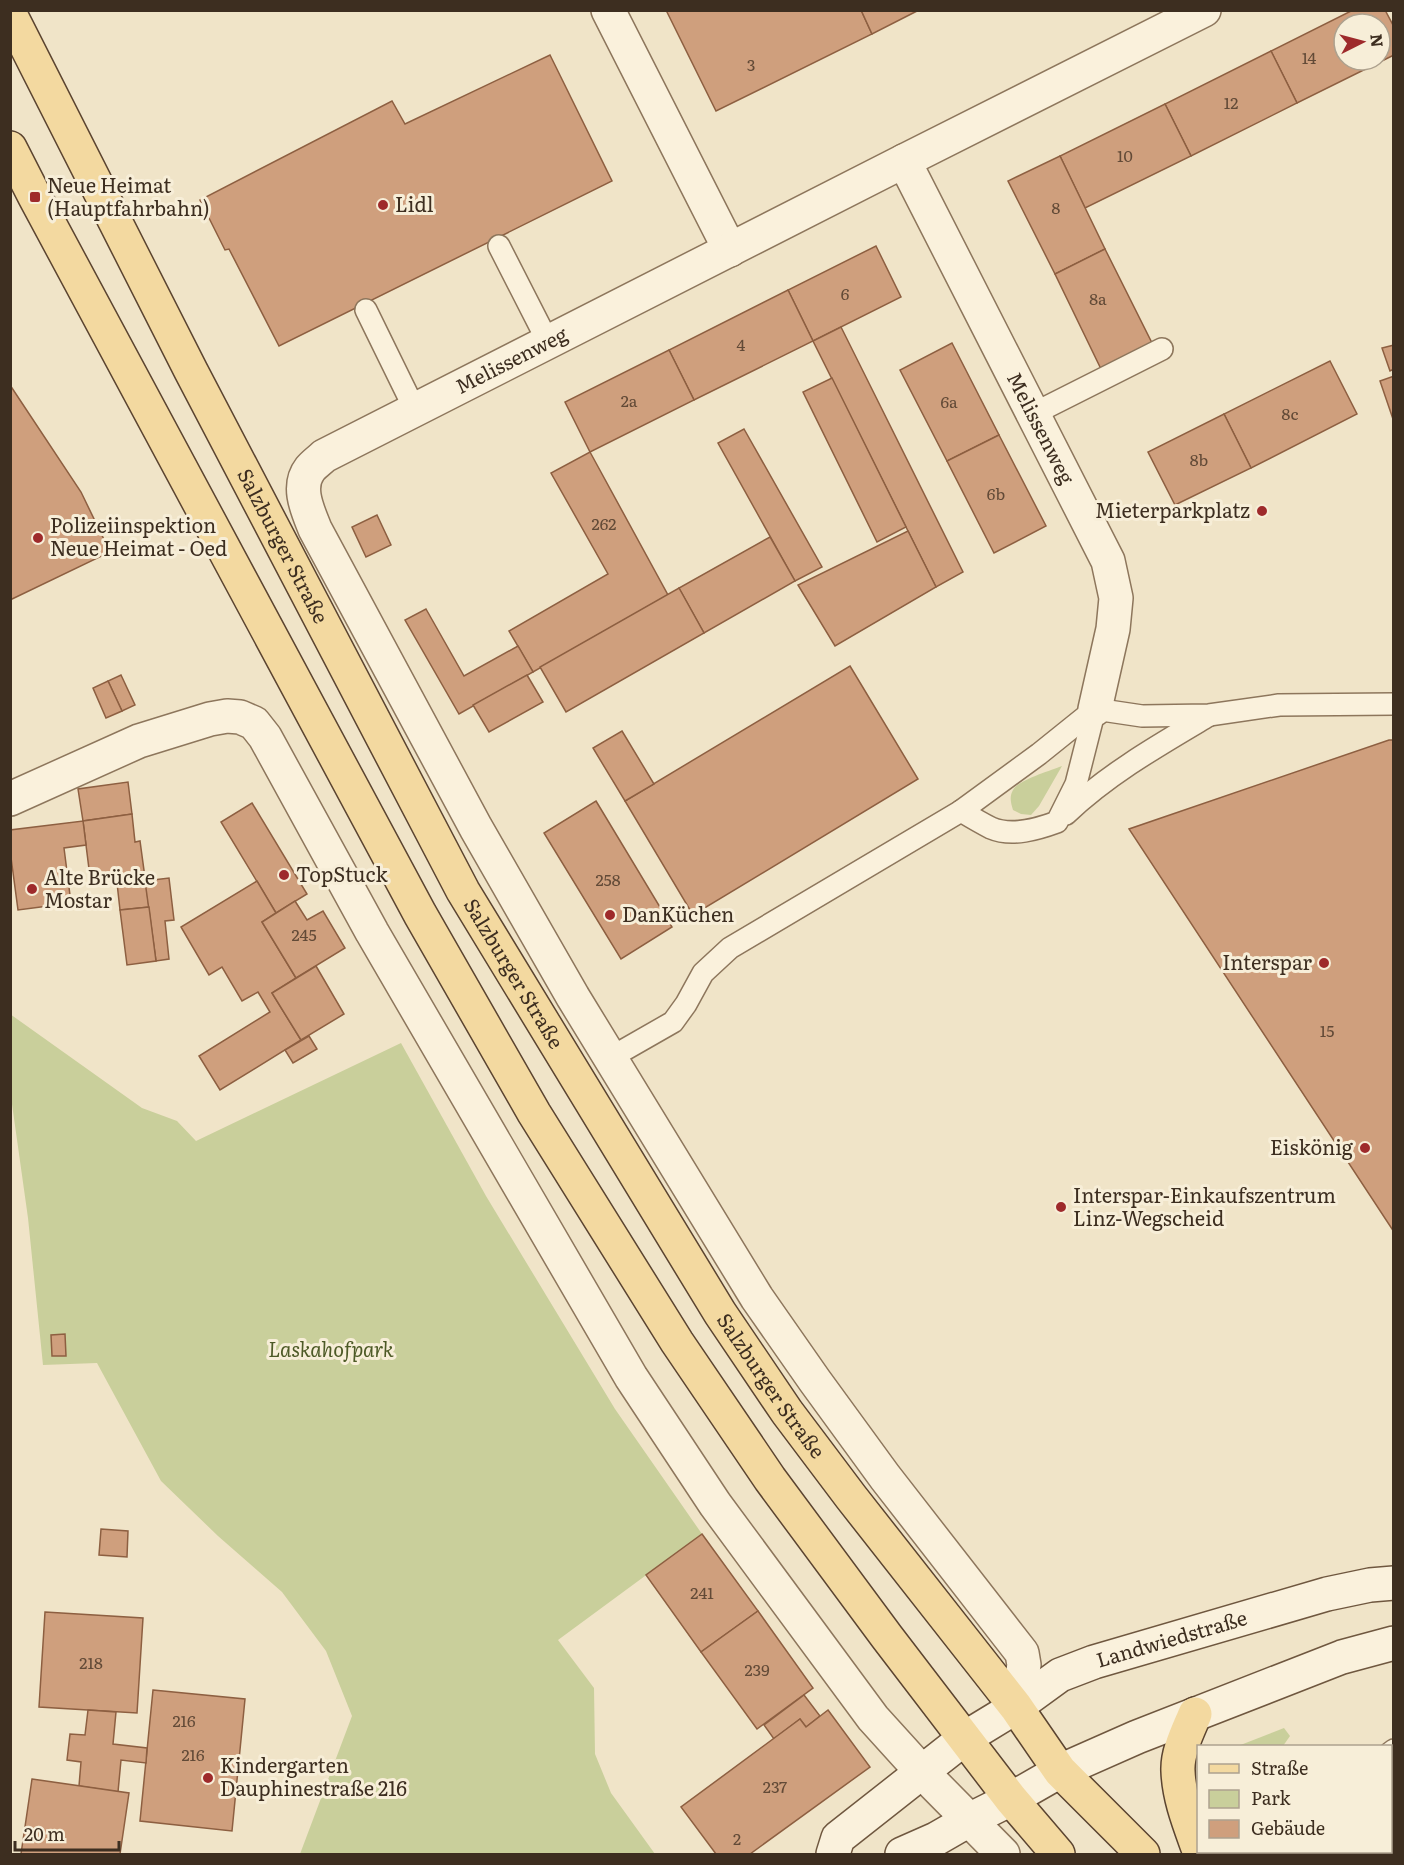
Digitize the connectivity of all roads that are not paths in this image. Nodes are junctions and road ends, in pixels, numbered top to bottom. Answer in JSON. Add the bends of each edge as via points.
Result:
{"nodes":[{"id":1,"x":608,"y":10,"type":"edge"},
{"id":2,"x":1204,"y":10,"type":"edge"},
{"id":3,"x":10,"y":14,"type":"edge"},
{"id":4,"x":10,"y":148,"type":"edge"},
{"id":5,"x":904,"y":161,"type":"junction"},
{"id":6,"x":499,"y":246,"type":"dead end"},
{"id":7,"x":730,"y":250,"type":"junction"},
{"id":8,"x":366,"y":310,"type":"dead end"},
{"id":9,"x":549,"y":342,"type":"junction"},
{"id":10,"x":1162,"y":349,"type":"dead end"},
{"id":11,"x":415,"y":410,"type":"junction"},
{"id":12,"x":1033,"y":414,"type":"junction"},
{"id":13,"x":1394,"y":704,"type":"edge"},
{"id":14,"x":1095,"y":709,"type":"junction"},
{"id":15,"x":1209,"y":715,"type":"junction"},
{"id":16,"x":10,"y":799,"type":"edge"},
{"id":17,"x":962,"y":811,"type":"junction"},
{"id":18,"x":1058,"y":822,"type":"junction"},
{"id":19,"x":610,"y":1058,"type":"junction"},
{"id":20,"x":1394,"y":1583,"type":"edge"},
{"id":21,"x":1394,"y":1643,"type":"edge"},
{"id":22,"x":1016,"y":1707,"type":"junction"},
{"id":23,"x":1195,"y":1714,"type":"junction"},
{"id":24,"x":965,"y":1738,"type":"junction"},
{"id":25,"x":1060,"y":1771,"type":"junction"},
{"id":26,"x":922,"y":1772,"type":"junction"},
{"id":27,"x":1011,"y":1799,"type":"junction"},
{"id":28,"x":969,"y":1820,"type":"junction"},
{"id":29,"x":1197,"y":1844,"type":"edge"},
{"id":30,"x":833,"y":1854,"type":"edge"},
{"id":31,"x":902,"y":1854,"type":"edge"},
{"id":32,"x":1003,"y":1854,"type":"edge"},
{"id":33,"x":1058,"y":1854,"type":"edge"},
{"id":34,"x":1143,"y":1854,"type":"edge"}],
"edges":[{"from":1,"to":7,"type":"street"},
{"from":2,"to":5,"type":"street","name":"Melissenweg"},
{"from":3,"to":22,"type":"main road","name":"Salzburger Straße","via":[[191,371],[463,891],[726,1322],[851,1497]]},
{"from":4,"to":24,"type":"main road","via":[[420,914],[534,1113],[677,1342],[770,1479]]},
{"from":5,"to":7,"type":"street","name":"Melissenweg"},
{"from":5,"to":12,"type":"street","name":"Melissenweg"},
{"from":6,"to":9,"type":"lane"},
{"from":7,"to":9,"type":"street","name":"Melissenweg"},
{"from":8,"to":11,"type":"lane"},
{"from":9,"to":11,"type":"street","name":"Melissenweg"},
{"from":10,"to":12,"type":"lane"},
{"from":11,"to":19,"type":"street","name":"Melissenweg","via":[[324,456],[309,470],[304,481],[304,500],[315,529],[476,828]]},
{"from":12,"to":14,"type":"street","name":"Melissenweg","via":[[1108,561],[1116,598]]},
{"from":13,"to":15,"type":"lane","via":[[1279,705]]},
{"from":14,"to":15,"type":"lane","via":[[1142,716]]},
{"from":14,"to":17,"type":"lane"},
{"from":14,"to":18,"type":"lane","via":[[1076,784]]},
{"from":15,"to":18,"type":"lane","via":[[1141,756],[1084,797]]},
{"from":16,"to":26,"type":"street","via":[[139,741],[227,716],[254,723],[631,1377],[715,1504],[873,1718]]},
{"from":17,"to":18,"type":"lane","via":[[994,829],[1015,832]]},
{"from":17,"to":19,"type":"lane","via":[[730,948],[703,973],[673,1022]]},
{"from":19,"to":22,"type":"street","via":[[757,1298],[815,1382],[1022,1653],[1024,1665]]},
{"from":20,"to":22,"type":"street","name":"Landwiedstraße","via":[[1327,1594],[1094,1662],[1060,1675]]},
{"from":21,"to":23,"type":"street","via":[[1342,1657]]},
{"from":22,"to":24,"type":"street","name":"Landwiedstraße"},
{"from":22,"to":25,"type":"main road","name":"Salzburger Straße"},
{"from":23,"to":25,"type":"street"},
{"from":23,"to":29,"type":"main road","via":[[1177,1770],[1186,1816]]},
{"from":24,"to":26,"type":"street","name":"Landwiedstraße"},
{"from":24,"to":27,"type":"main road"},
{"from":25,"to":27,"type":"street"},
{"from":25,"to":34,"type":"main road","name":"Salzburger Straße"},
{"from":26,"to":28,"type":"street"},
{"from":26,"to":30,"type":"street","name":"Landwiedstraße","via":[[838,1838]]},
{"from":27,"to":28,"type":"street"},
{"from":27,"to":33,"type":"main road"},
{"from":28,"to":31,"type":"street"},
{"from":28,"to":32,"type":"street"}]}
